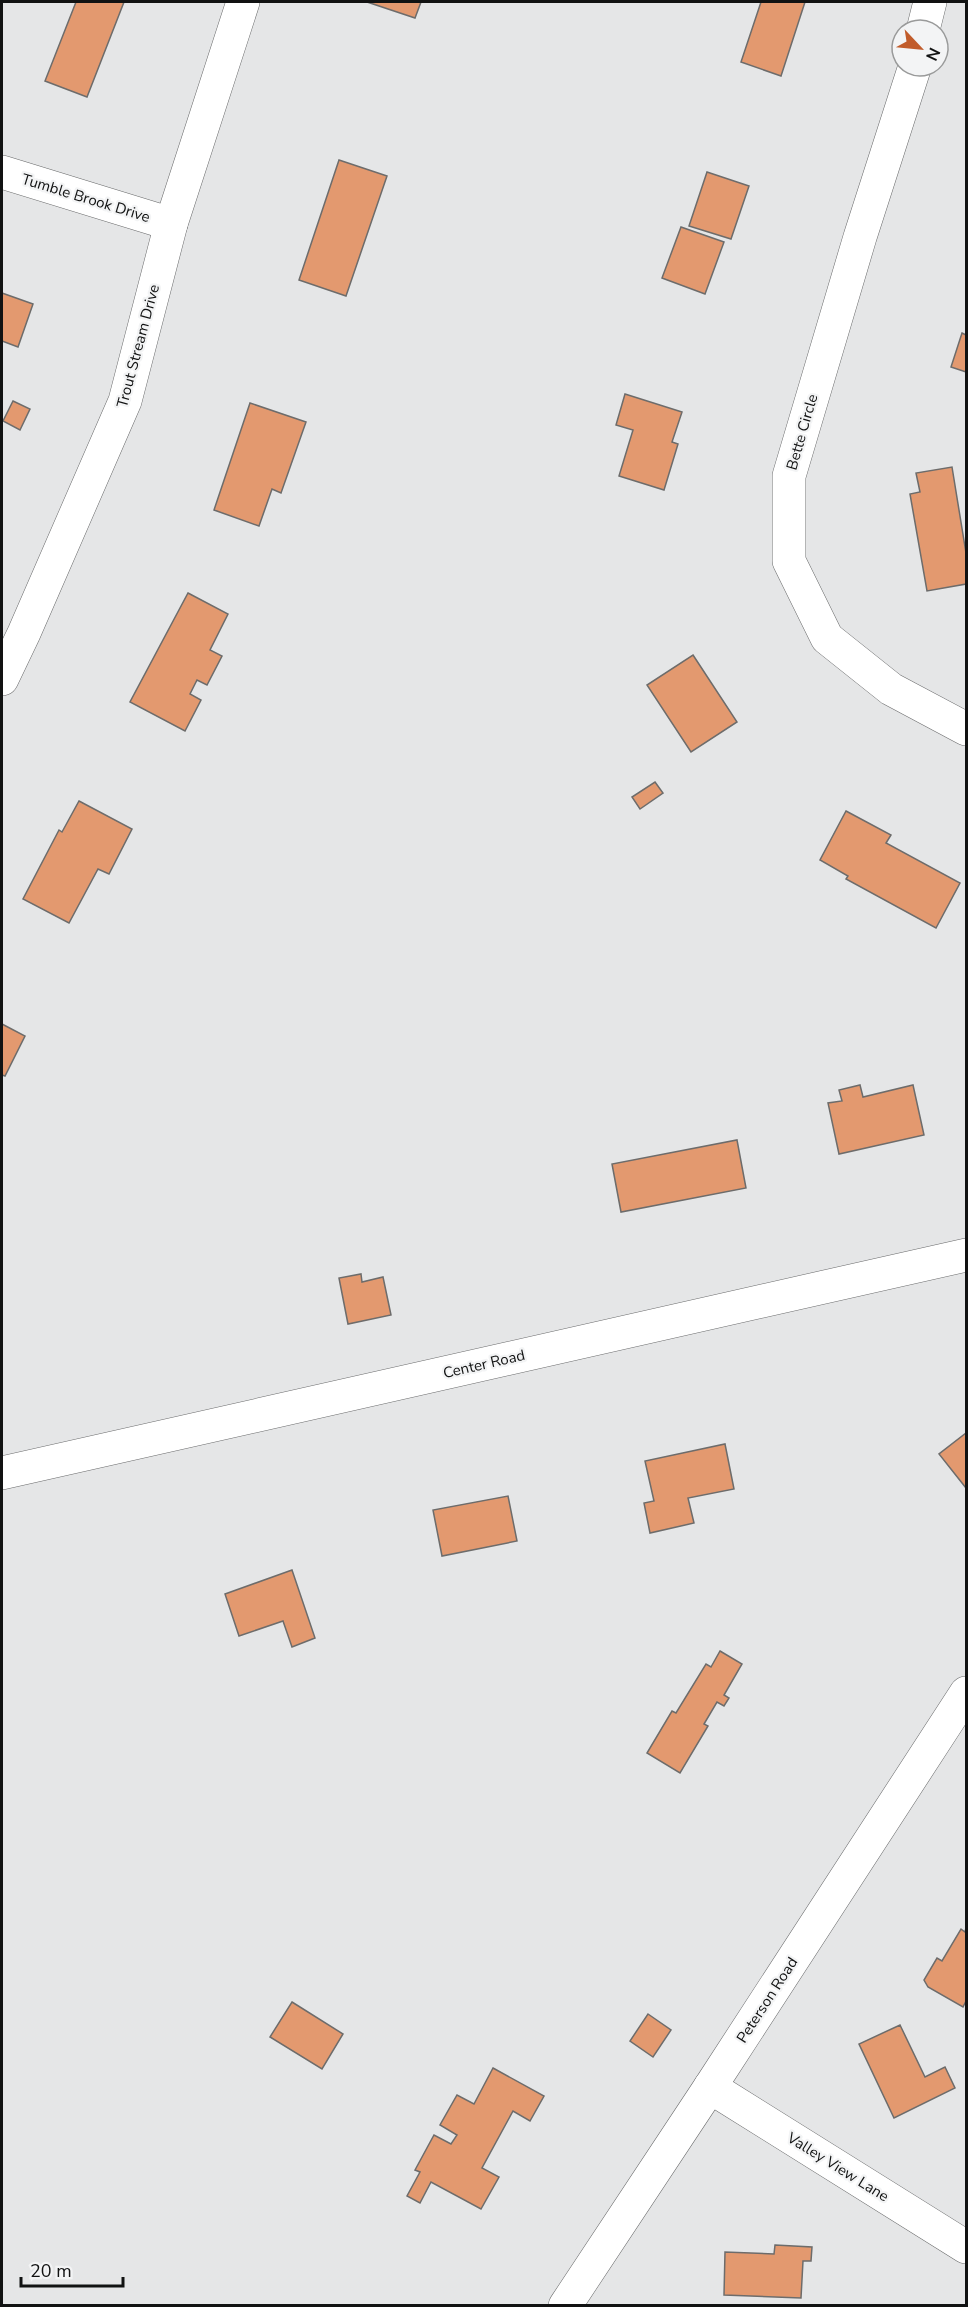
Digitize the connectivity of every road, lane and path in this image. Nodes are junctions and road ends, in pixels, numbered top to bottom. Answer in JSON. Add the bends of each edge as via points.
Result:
{"nodes":[{"id":1,"x":243,"y":2,"type":"edge"},
{"id":2,"x":930,"y":2,"type":"edge"},
{"id":3,"x":926,"y":18,"type":"edge"},
{"id":4,"x":911,"y":78,"type":"edge"},
{"id":5,"x":2,"y":172,"type":"edge"},
{"id":6,"x":171,"y":224,"type":"junction"},
{"id":7,"x":2,"y":679,"type":"edge"},
{"id":8,"x":966,"y":729,"type":"edge"},
{"id":9,"x":966,"y":1255,"type":"edge"},
{"id":10,"x":2,"y":1473,"type":"edge"},
{"id":11,"x":966,"y":1693,"type":"edge"},
{"id":12,"x":710,"y":2087,"type":"junction"},
{"id":13,"x":966,"y":2247,"type":"edge"},
{"id":14,"x":565,"y":2306,"type":"edge"}],
"edges":[{"from":1,"to":6,"type":"street","name":"Trout Stream Drive"},
{"from":2,"to":3,"type":"street"},
{"from":4,"to":8,"type":"street","name":"Bette Circle","via":[[789,476],[789,561],[826,638],[891,689]]},
{"from":5,"to":6,"type":"street","name":"Tumble Brook Drive"},
{"from":6,"to":7,"type":"street","name":"Trout Stream Drive","via":[[125,401]]},
{"from":9,"to":10,"type":"street","name":"Center Road"},
{"from":11,"to":12,"type":"street","name":"Peterson Road"},
{"from":12,"to":13,"type":"street","name":"Valley View Lane"},
{"from":12,"to":14,"type":"street","name":"Peterson Road"}]}
